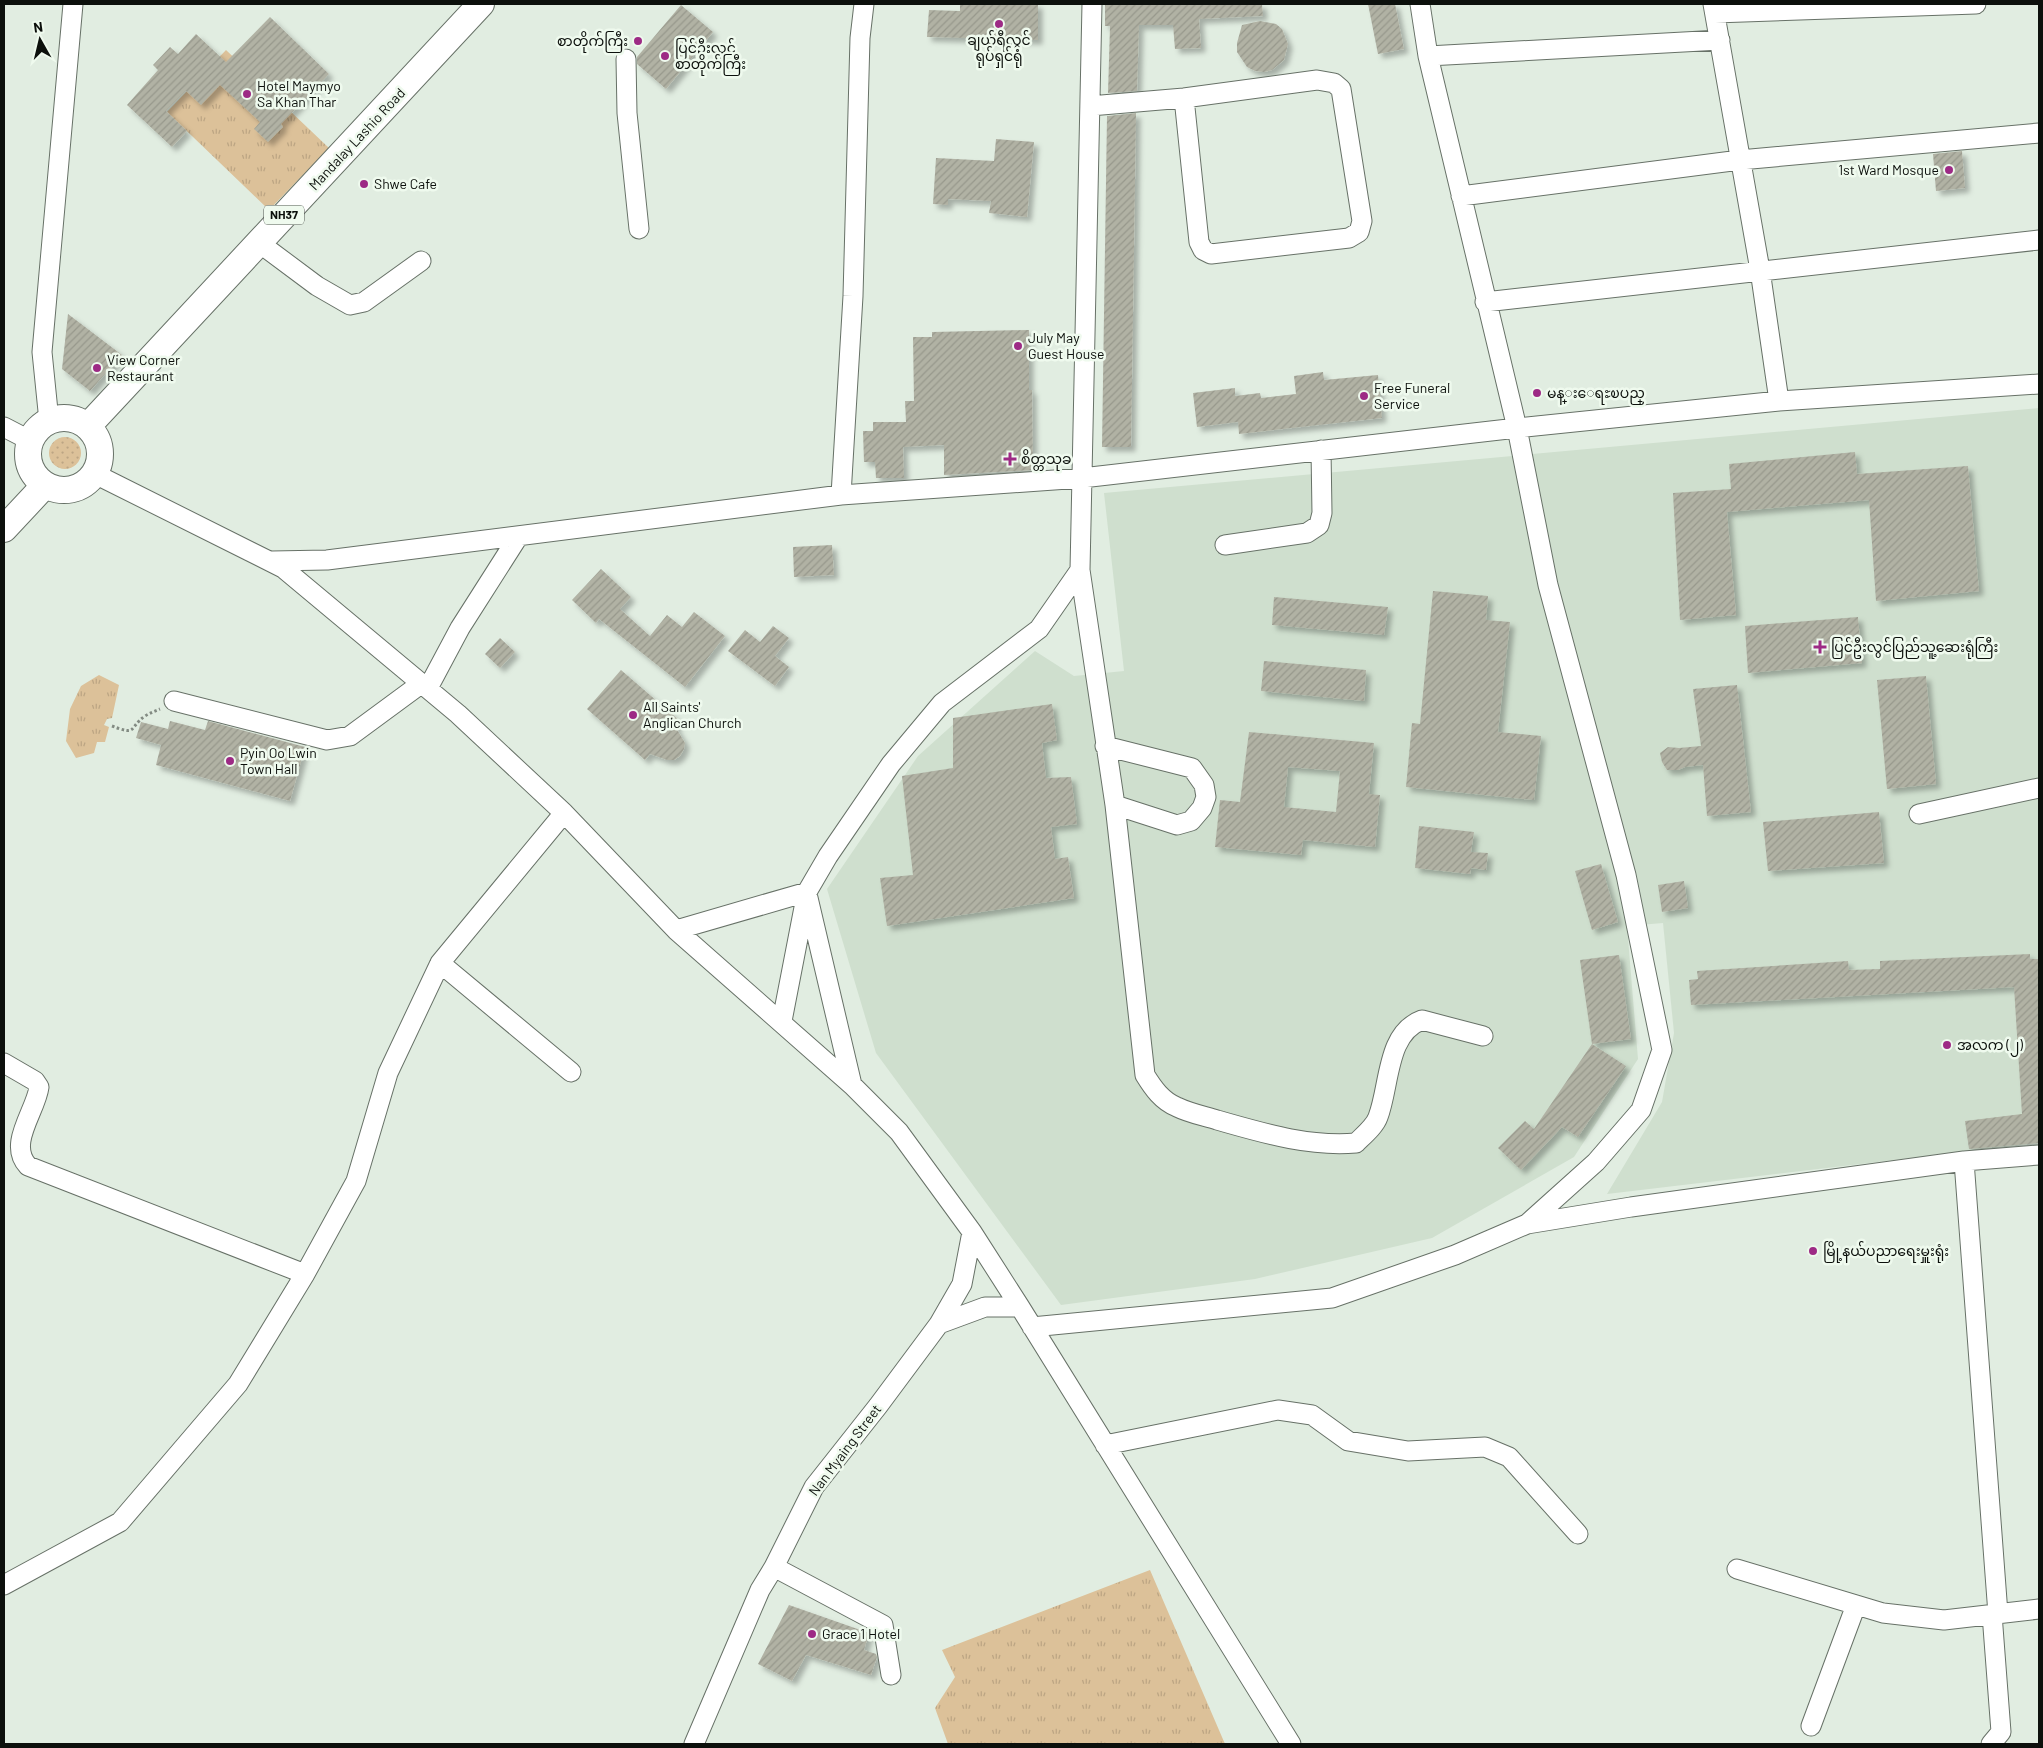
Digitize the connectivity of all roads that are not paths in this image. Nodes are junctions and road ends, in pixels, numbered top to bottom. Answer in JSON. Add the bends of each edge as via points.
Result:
{"nodes":[{"id":1,"x":74,"y":4,"type":"edge"},
{"id":2,"x":481,"y":4,"type":"edge"},
{"id":3,"x":864,"y":4,"type":"edge"},
{"id":4,"x":1092,"y":4,"type":"edge"},
{"id":5,"x":1420,"y":4,"type":"edge"},
{"id":6,"x":1976,"y":4,"type":"edge"},
{"id":7,"x":1714,"y":8,"type":"edge"},
{"id":8,"x":1720,"y":40,"type":"junction"},
{"id":9,"x":1428,"y":56,"type":"junction"},
{"id":10,"x":626,"y":59,"type":"dead end"},
{"id":11,"x":1184,"y":98,"type":"junction"},
{"id":12,"x":1090,"y":106,"type":"junction"},
{"id":13,"x":2039,"y":133,"type":"edge"},
{"id":14,"x":1740,"y":160,"type":"junction"},
{"id":15,"x":1462,"y":196,"type":"junction"},
{"id":16,"x":640,"y":229,"type":"dead end"},
{"id":17,"x":2039,"y":240,"type":"edge"},
{"id":18,"x":258,"y":242,"type":"junction"},
{"id":19,"x":421,"y":261,"type":"dead end"},
{"id":20,"x":1760,"y":270,"type":"junction"},
{"id":21,"x":1485,"y":302,"type":"junction"},
{"id":22,"x":2039,"y":384,"type":"edge"},
{"id":23,"x":1779,"y":401,"type":"junction"},
{"id":24,"x":49,"y":421,"type":"junction"},
{"id":25,"x":4,"y":426,"type":"edge"},
{"id":26,"x":88,"y":426,"type":"junction"},
{"id":27,"x":1517,"y":428,"type":"junction"},
{"id":28,"x":30,"y":441,"type":"junction"},
{"id":29,"x":1321,"y":450,"type":"junction"},
{"id":30,"x":95,"y":474,"type":"junction"},
{"id":31,"x":1082,"y":478,"type":"junction"},
{"id":32,"x":45,"y":485,"type":"junction"},
{"id":33,"x":841,"y":495,"type":"junction"},
{"id":34,"x":4,"y":529,"type":"edge"},
{"id":35,"x":518,"y":537,"type":"junction"},
{"id":36,"x":1225,"y":544,"type":"dead end"},
{"id":37,"x":272,"y":561,"type":"junction"},
{"id":38,"x":1080,"y":570,"type":"junction"},
{"id":39,"x":425,"y":686,"type":"junction"},
{"id":40,"x":174,"y":702,"type":"road end"},
{"id":41,"x":1105,"y":746,"type":"junction"},
{"id":42,"x":2039,"y":788,"type":"edge"},
{"id":43,"x":1114,"y":805,"type":"junction"},
{"id":44,"x":564,"y":813,"type":"junction"},
{"id":45,"x":1919,"y":814,"type":"dead end"},
{"id":46,"x":807,"y":892,"type":"junction"},
{"id":47,"x":676,"y":930,"type":"junction"},
{"id":48,"x":440,"y":962,"type":"junction"},
{"id":49,"x":782,"y":1021,"type":"junction"},
{"id":50,"x":1483,"y":1036,"type":"dead end"},
{"id":51,"x":4,"y":1063,"type":"edge"},
{"id":52,"x":571,"y":1072,"type":"dead end"},
{"id":53,"x":852,"y":1085,"type":"junction"},
{"id":54,"x":2039,"y":1155,"type":"edge"},
{"id":55,"x":1964,"y":1161,"type":"junction"},
{"id":56,"x":1527,"y":1224,"type":"junction"},
{"id":57,"x":972,"y":1232,"type":"junction"},
{"id":58,"x":305,"y":1274,"type":"junction"},
{"id":59,"x":1020,"y":1307,"type":"junction"},
{"id":60,"x":939,"y":1324,"type":"junction"},
{"id":61,"x":1032,"y":1327,"type":"junction"},
{"id":62,"x":1105,"y":1445,"type":"junction"},
{"id":63,"x":1578,"y":1534,"type":"dead end"},
{"id":64,"x":774,"y":1567,"type":"junction"},
{"id":65,"x":1737,"y":1569,"type":"dead end"},
{"id":66,"x":4,"y":1585,"type":"edge"},
{"id":67,"x":1856,"y":1605,"type":"junction"},
{"id":68,"x":2039,"y":1609,"type":"edge"},
{"id":69,"x":1995,"y":1614,"type":"junction"},
{"id":70,"x":891,"y":1676,"type":"dead end"},
{"id":71,"x":1811,"y":1726,"type":"dead end"},
{"id":72,"x":694,"y":1744,"type":"edge"},
{"id":73,"x":1292,"y":1744,"type":"edge"},
{"id":74,"x":1991,"y":1744,"type":"edge"}],
"edges":[{"from":1,"to":24,"type":"street","via":[[42,352]]},
{"from":2,"to":18,"type":"highway","name":"Mandalay Lashio Road","number":"NH37"},
{"from":3,"to":33,"type":"street","via":[[860,38],[853,296]]},
{"from":4,"to":12,"type":"street"},
{"from":5,"to":9,"type":"street"},
{"from":6,"to":7,"type":"street"},
{"from":7,"to":8,"type":"street"},
{"from":8,"to":9,"type":"street"},
{"from":8,"to":14,"type":"street"},
{"from":9,"to":15,"type":"street"},
{"from":10,"to":16,"type":"street","via":[[627,112]]},
{"from":11,"to":11,"type":"street","via":[[1199,242],[1203,250],[1211,254],[1349,238],[1359,232],[1362,220],[1341,89],[1334,82],[1318,80]]},
{"from":11,"to":12,"type":"street"},
{"from":12,"to":31,"type":"street"},
{"from":13,"to":14,"type":"street"},
{"from":14,"to":15,"type":"street"},
{"from":14,"to":20,"type":"street"},
{"from":15,"to":21,"type":"street"},
{"from":17,"to":20,"type":"street"},
{"from":18,"to":19,"type":"street","via":[[317,286],[350,304],[364,302]]},
{"from":18,"to":26,"type":"highway","name":"Mandalay Lashio Road","number":"NH37"},
{"from":20,"to":21,"type":"street"},
{"from":20,"to":23,"type":"street"},
{"from":21,"to":27,"type":"street"},
{"from":22,"to":23,"type":"street"},
{"from":23,"to":27,"type":"street"},
{"from":24,"to":26,"type":"highway","via":[[69,418]]},
{"from":24,"to":28,"type":"highway"},
{"from":25,"to":28,"type":"street"},
{"from":26,"to":30,"type":"highway","via":[[100,444],[101,454]]},
{"from":27,"to":29,"type":"street"},
{"from":27,"to":56,"type":"street","via":[[1548,585],[1626,874],[1662,1050],[1641,1110],[1596,1162]]},
{"from":28,"to":32,"type":"highway","via":[[28,461]]},
{"from":29,"to":31,"type":"street"},
{"from":29,"to":36,"type":"street","via":[[1322,513],[1319,525],[1307,533]]},
{"from":30,"to":32,"type":"highway","via":[[78,488],[56,489]]},
{"from":30,"to":37,"type":"street"},
{"from":31,"to":33,"type":"street"},
{"from":31,"to":38,"type":"street"},
{"from":32,"to":34,"type":"highway"},
{"from":33,"to":35,"type":"street"},
{"from":35,"to":37,"type":"street","via":[[327,560]]},
{"from":35,"to":39,"type":"street"},
{"from":37,"to":39,"type":"street"},
{"from":38,"to":41,"type":"street"},
{"from":38,"to":46,"type":"street","via":[[1039,629],[942,703],[898,756],[828,856]]},
{"from":39,"to":40,"type":"street","via":[[350,736],[327,740]]},
{"from":39,"to":44,"type":"street"},
{"from":41,"to":43,"type":"street"},
{"from":41,"to":43,"type":"street","via":[[1192,768],[1204,785],[1206,797],[1191,821],[1177,825]]},
{"from":42,"to":45,"type":"street"},
{"from":43,"to":50,"type":"street","via":[[1145,1075],[1156,1094],[1176,1107],[1299,1142],[1356,1143],[1378,1119],[1394,1054],[1402,1034],[1414,1023],[1422,1020]]},
{"from":44,"to":47,"type":"street"},
{"from":44,"to":48,"type":"street"},
{"from":46,"to":47,"type":"street"},
{"from":46,"to":49,"type":"street"},
{"from":46,"to":53,"type":"street"},
{"from":47,"to":49,"type":"street"},
{"from":48,"to":52,"type":"street"},
{"from":48,"to":58,"type":"street","via":[[388,1073],[356,1181]]},
{"from":49,"to":53,"type":"street"},
{"from":51,"to":58,"type":"street","via":[[35,1081],[39,1087],[20,1144],[20,1155],[28,1166]]},
{"from":53,"to":57,"type":"street","via":[[899,1132]]},
{"from":54,"to":55,"type":"street"},
{"from":55,"to":56,"type":"street"},
{"from":55,"to":69,"type":"street"},
{"from":56,"to":61,"type":"street","via":[[1455,1255],[1332,1298]]},
{"from":57,"to":59,"type":"street"},
{"from":57,"to":60,"type":"street","name":"Nan Myaing Street","via":[[962,1284]]},
{"from":58,"to":66,"type":"street","via":[[238,1384],[120,1522]]},
{"from":59,"to":60,"type":"street","via":[[985,1307]]},
{"from":59,"to":61,"type":"street"},
{"from":60,"to":64,"type":"street","name":"Nan Myaing Street","via":[[814,1487]]},
{"from":61,"to":62,"type":"street"},
{"from":62,"to":63,"type":"street","via":[[1278,1410],[1312,1415],[1348,1441],[1408,1451],[1485,1447],[1509,1457]]},
{"from":62,"to":73,"type":"street"},
{"from":64,"to":70,"type":"street","via":[[883,1625]]},
{"from":64,"to":72,"type":"street","name":"Nan Myaing Street","via":[[760,1590]]},
{"from":65,"to":67,"type":"street"},
{"from":67,"to":69,"type":"street","via":[[1883,1613],[1944,1620]]},
{"from":67,"to":71,"type":"street"},
{"from":68,"to":69,"type":"street"},
{"from":69,"to":74,"type":"street","via":[[2001,1732]]}]}
